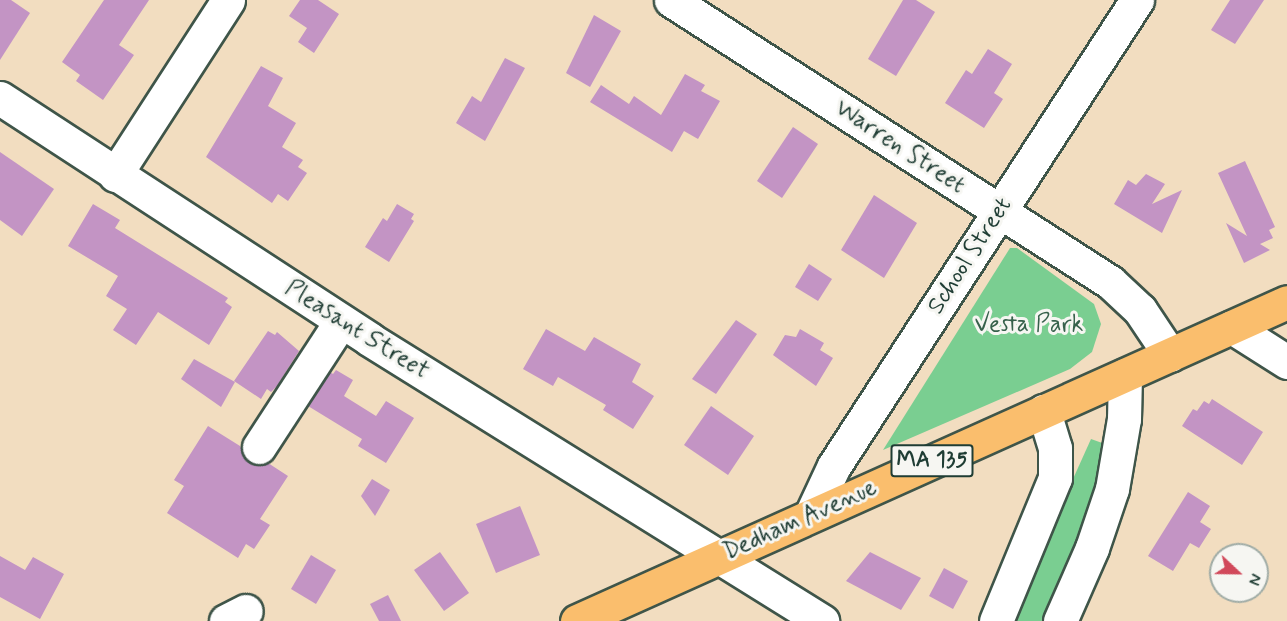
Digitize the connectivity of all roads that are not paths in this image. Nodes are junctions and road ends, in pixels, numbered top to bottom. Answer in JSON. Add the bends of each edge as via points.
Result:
{"nodes":[{"id":1,"x":228,"y":0,"type":"edge"},
{"id":2,"x":671,"y":0,"type":"edge"},
{"id":3,"x":1137,"y":0,"type":"edge"},
{"id":4,"x":0,"y":99,"type":"edge"},
{"id":5,"x":116,"y":175,"type":"junction"},
{"id":6,"x":1000,"y":211,"type":"junction"},
{"id":7,"x":1287,"y":302,"type":"edge"},
{"id":8,"x":341,"y":321,"type":"junction"},
{"id":9,"x":1232,"y":327,"type":"junction"},
{"id":10,"x":1170,"y":355,"type":"junction"},
{"id":11,"x":1287,"y":362,"type":"edge"},
{"id":12,"x":1125,"y":375,"type":"junction"},
{"id":13,"x":1044,"y":411,"type":"junction"},
{"id":14,"x":260,"y":447,"type":"dead end"},
{"id":15,"x":811,"y":515,"type":"junction"},
{"id":16,"x":718,"y":556,"type":"junction"},
{"id":17,"x":577,"y":621,"type":"edge"},
{"id":18,"x":822,"y":621,"type":"edge"},
{"id":19,"x":996,"y":621,"type":"edge"},
{"id":20,"x":1060,"y":621,"type":"edge"}],
"edges":[{"from":1,"to":5,"type":"street"},
{"from":2,"to":6,"type":"street","name":"Warren Street"},
{"from":3,"to":6,"type":"street","name":"School Street"},
{"from":4,"to":5,"type":"street","name":"Pleasant Street"},
{"from":5,"to":8,"type":"street","name":"Pleasant Street"},
{"from":6,"to":10,"type":"street","name":"Warren Street","via":[[1117,288],[1145,317]]},
{"from":6,"to":15,"type":"street","name":"School Street","via":[[831,471]]},
{"from":7,"to":9,"type":"main road","name":"Dedham Avenue","number":"MA 135"},
{"from":8,"to":14,"type":"street"},
{"from":8,"to":16,"type":"street","name":"Pleasant Street"},
{"from":9,"to":10,"type":"main road","name":"Dedham Avenue","number":"MA 135"},
{"from":9,"to":11,"type":"street"},
{"from":10,"to":12,"type":"main road","name":"Dedham Avenue","number":"MA 135"},
{"from":12,"to":13,"type":"main road","name":"Dedham Avenue","number":"MA 135"},
{"from":12,"to":20,"type":"street","via":[[1124,419],[1112,489],[1092,548]]},
{"from":13,"to":15,"type":"main road","name":"Dedham Avenue","number":"MA 135"},
{"from":13,"to":19,"type":"street","via":[[1055,448],[1055,478]]},
{"from":15,"to":16,"type":"main road","name":"Dedham Avenue","number":"MA 135"},
{"from":16,"to":17,"type":"main road","name":"Dedham Avenue","number":"MA 135"},
{"from":16,"to":18,"type":"street","name":"Pleasant Street"}]}
